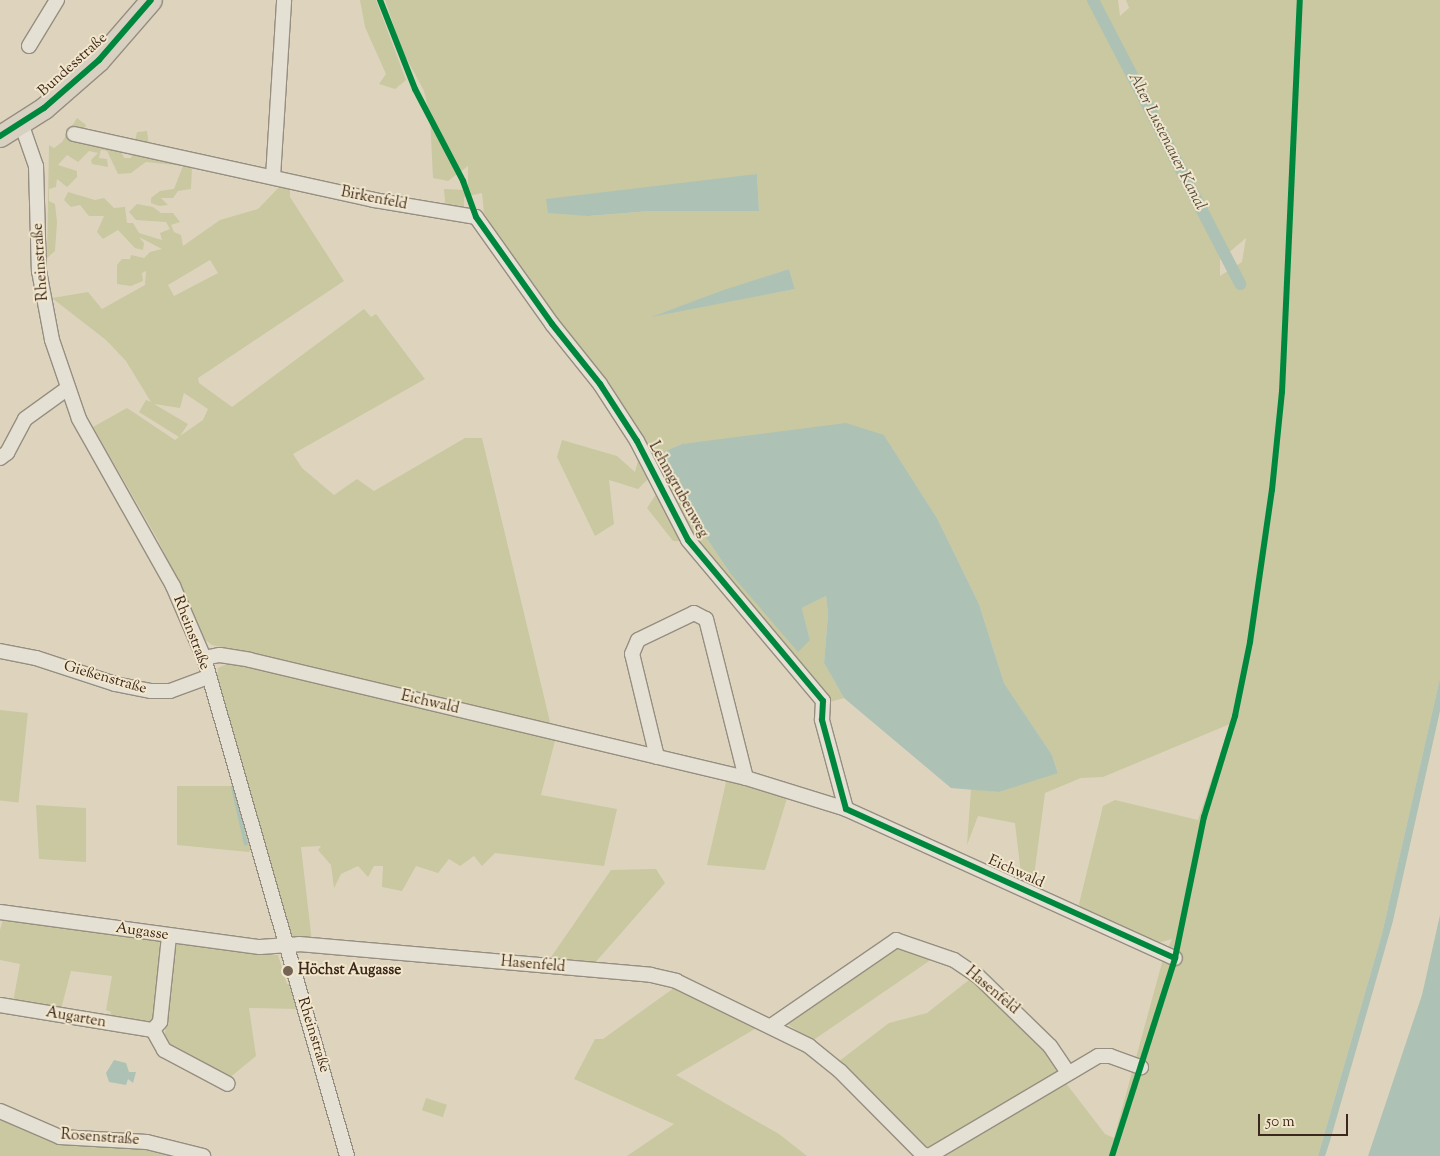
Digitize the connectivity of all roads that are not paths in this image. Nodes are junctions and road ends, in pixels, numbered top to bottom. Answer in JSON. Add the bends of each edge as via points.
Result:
{"nodes":[{"id":1,"x":57,"y":0,"type":"edge"},
{"id":2,"x":150,"y":0,"type":"edge"},
{"id":3,"x":284,"y":0,"type":"edge"},
{"id":4,"x":29,"y":46,"type":"dead end"},
{"id":5,"x":21,"y":123,"type":"junction"},
{"id":6,"x":74,"y":134,"type":"dead end"},
{"id":7,"x":0,"y":136,"type":"edge"},
{"id":8,"x":273,"y":177,"type":"junction"},
{"id":9,"x":476,"y":217,"type":"joint"},
{"id":10,"x":68,"y":388,"type":"junction"},
{"id":11,"x":0,"y":458,"type":"edge"},
{"id":12,"x":0,"y":651,"type":"edge"},
{"id":13,"x":204,"y":658,"type":"junction"},
{"id":14,"x":208,"y":677,"type":"junction"},
{"id":15,"x":657,"y":757,"type":"junction"},
{"id":16,"x":746,"y":778,"type":"junction"},
{"id":17,"x":846,"y":809,"type":"junction"},
{"id":18,"x":0,"y":912,"type":"edge"},
{"id":19,"x":169,"y":936,"type":"junction"},
{"id":20,"x":284,"y":946,"type":"junction"},
{"id":21,"x":1175,"y":958,"type":"dead end"},
{"id":22,"x":0,"y":1004,"type":"edge"},
{"id":23,"x":771,"y":1026,"type":"junction"},
{"id":24,"x":153,"y":1030,"type":"junction"},
{"id":25,"x":1142,"y":1067,"type":"dead end"},
{"id":26,"x":1068,"y":1073,"type":"junction"},
{"id":27,"x":228,"y":1084,"type":"dead end"},
{"id":28,"x":0,"y":1111,"type":"edge"},
{"id":29,"x":203,"y":1156,"type":"edge"},
{"id":30,"x":347,"y":1156,"type":"edge"},
{"id":31,"x":929,"y":1156,"type":"edge"}],
"edges":[{"from":1,"to":4,"type":"street"},
{"from":2,"to":5,"type":"main road","name":"Bundesstraße","via":[[99,60],[44,108]]},
{"from":3,"to":8,"type":"street"},
{"from":5,"to":7,"type":"main road","name":"Bundesstraße"},
{"from":5,"to":10,"type":"street","name":"Rheinstraße","via":[[36,166],[44,306]]},
{"from":6,"to":8,"type":"street","name":"Birkenfeld"},
{"from":8,"to":9,"type":"street","name":"Birkenfeld","via":[[374,200]]},
{"from":9,"to":17,"type":"street","name":"Lehmgrubenweg","via":[[600,384],[637,441],[688,540],[823,701],[822,720]]},
{"from":10,"to":11,"type":"street","via":[[24,418],[6,453]]},
{"from":10,"to":13,"type":"street","name":"Rheinstraße","via":[[83,426],[172,586]]},
{"from":12,"to":14,"type":"street","name":"Gießenstraße","via":[[151,691],[170,691]]},
{"from":13,"to":14,"type":"street","name":"Rheinstraße"},
{"from":13,"to":15,"type":"street","name":"Eichwald","via":[[220,655],[250,660]]},
{"from":14,"to":20,"type":"street","name":"Rheinstraße"},
{"from":15,"to":16,"type":"street","name":"Eichwald"},
{"from":15,"to":16,"type":"street","via":[[632,654],[638,640],[694,613],[706,618]]},
{"from":16,"to":17,"type":"street","name":"Eichwald"},
{"from":17,"to":21,"type":"street","name":"Eichwald"},
{"from":18,"to":19,"type":"street","name":"Augasse"},
{"from":19,"to":20,"type":"street","name":"Augasse","via":[[260,947]]},
{"from":19,"to":24,"type":"street","via":[[160,1022]]},
{"from":20,"to":23,"type":"street","name":"Hasenfeld","via":[[299,944],[651,975],[676,980]]},
{"from":20,"to":30,"type":"street","name":"Rheinstraße"},
{"from":22,"to":24,"type":"street","name":"Augarten"},
{"from":23,"to":26,"type":"street","name":"Hasenfeld","via":[[896,940],[954,960],[978,976],[1050,1046]]},
{"from":23,"to":31,"type":"street","name":"Hasenfeld","via":[[809,1046],[834,1066],[922,1154]]},
{"from":24,"to":27,"type":"street","via":[[164,1050]]},
{"from":25,"to":26,"type":"street","name":"Hasenfeld","via":[[1104,1056]]},
{"from":26,"to":31,"type":"street","name":"Hasenfeld"},
{"from":28,"to":29,"type":"street","name":"Rosenstraße","via":[[60,1136],[147,1142]]}]}
